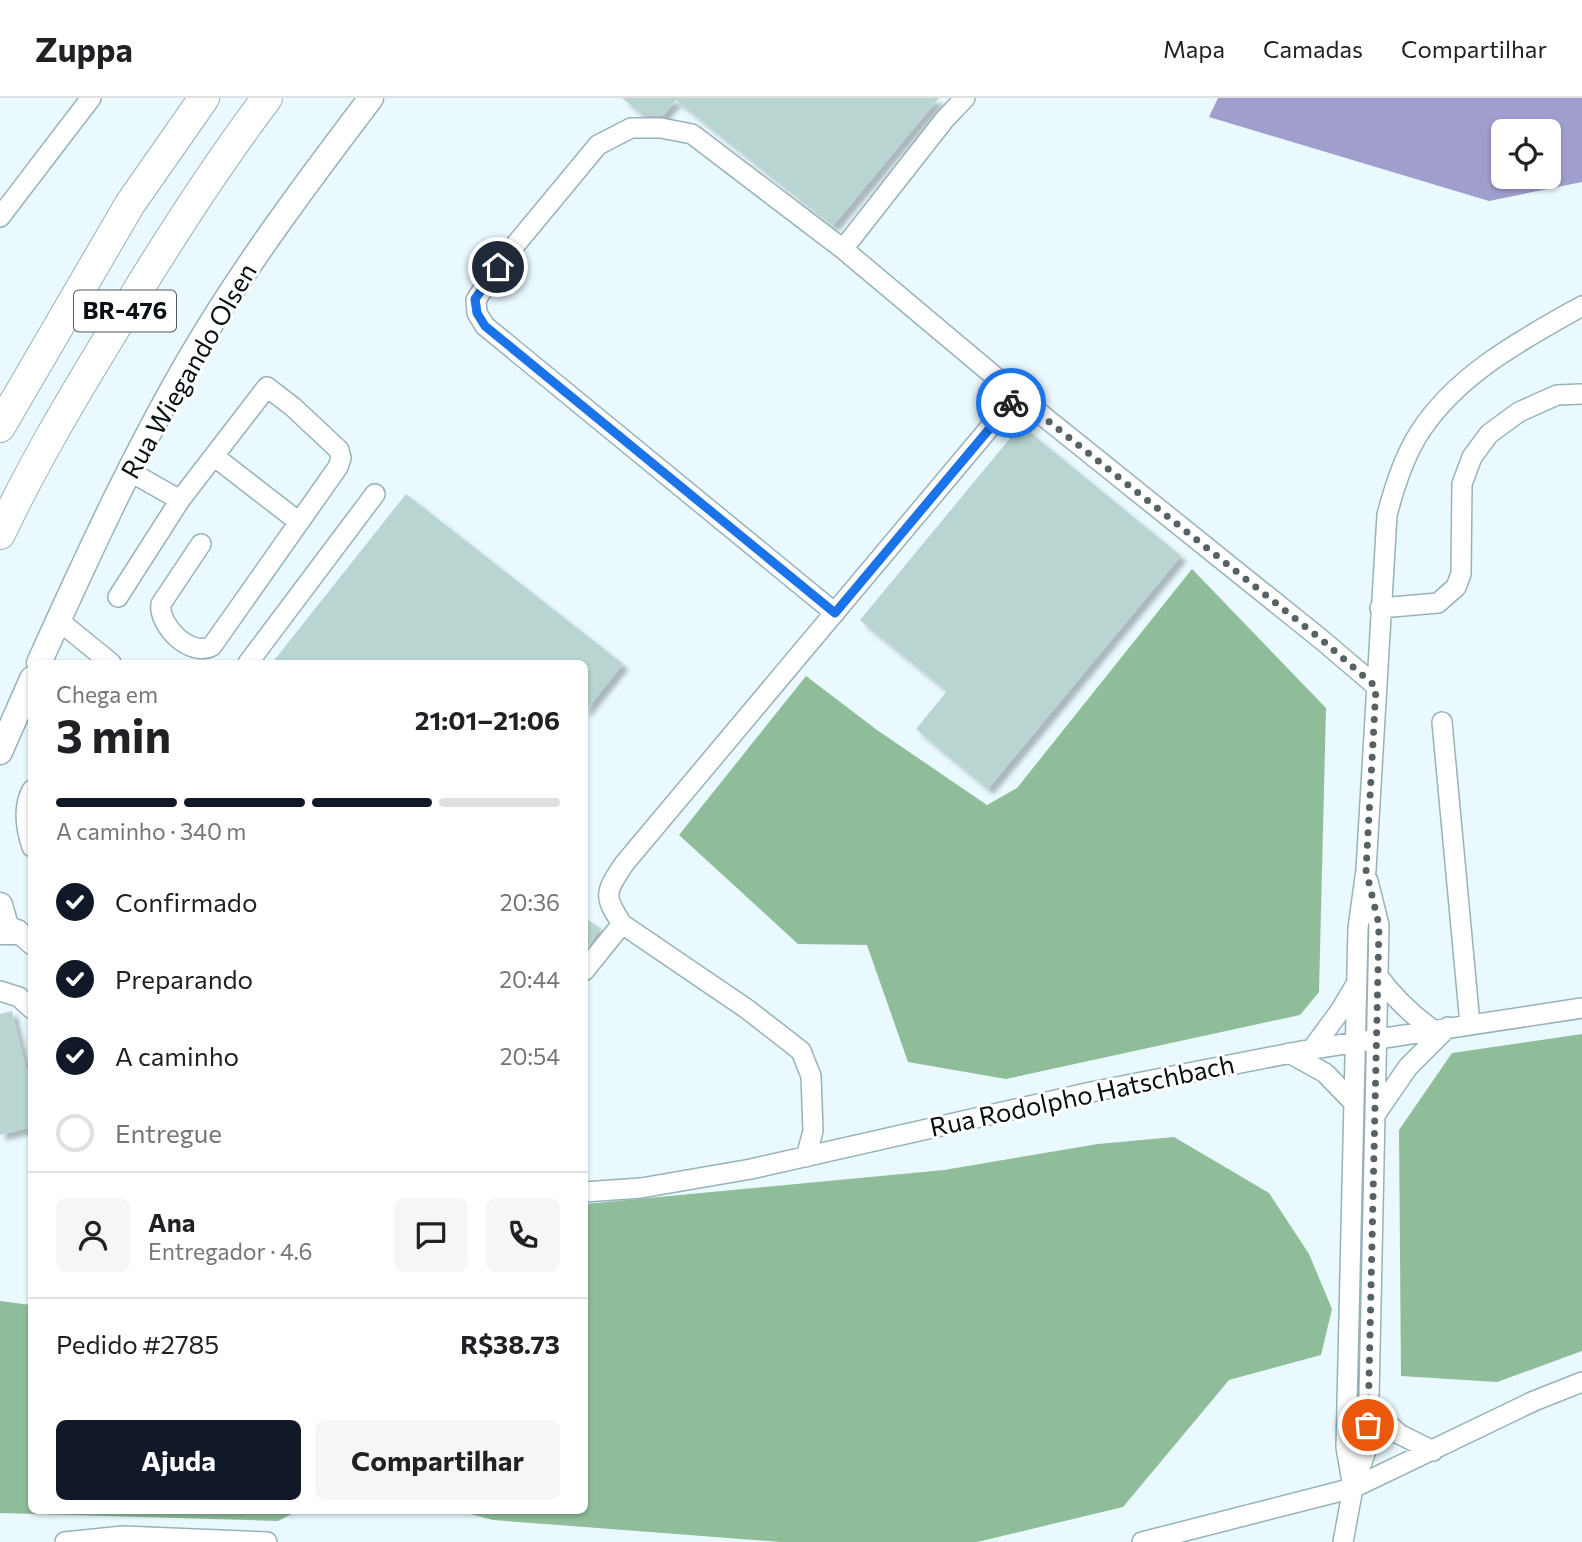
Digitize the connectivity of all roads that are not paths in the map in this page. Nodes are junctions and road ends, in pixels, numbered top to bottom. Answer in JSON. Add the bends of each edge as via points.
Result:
{"nodes":[{"id":1,"x":92,"y":98,"type":"edge"},
{"id":2,"x":204,"y":98,"type":"edge"},
{"id":3,"x":267,"y":98,"type":"edge"},
{"id":4,"x":371,"y":98,"type":"edge"},
{"id":5,"x":965,"y":98,"type":"edge"},
{"id":6,"x":0,"y":217,"type":"edge"},
{"id":7,"x":843,"y":249,"type":"junction"},
{"id":8,"x":1582,"y":306,"type":"edge"},
{"id":9,"x":1582,"y":394,"type":"edge"},
{"id":10,"x":1017,"y":396,"type":"junction"},
{"id":11,"x":0,"y":427,"type":"edge"},
{"id":12,"x":215,"y":457,"type":"junction"},
{"id":13,"x":129,"y":471,"type":"junction"},
{"id":14,"x":375,"y":494,"type":"dead end"},
{"id":15,"x":180,"y":500,"type":"junction"},
{"id":16,"x":299,"y":522,"type":"junction"},
{"id":17,"x":0,"y":534,"type":"edge"},
{"id":18,"x":201,"y":544,"type":"dead end"},
{"id":19,"x":118,"y":597,"type":"dead end"},
{"id":20,"x":1380,"y":608,"type":"junction"},
{"id":21,"x":835,"y":613,"type":"junction"},
{"id":22,"x":58,"y":620,"type":"junction"},
{"id":23,"x":39,"y":660,"type":"edge"},
{"id":24,"x":103,"y":660,"type":"edge"},
{"id":25,"x":250,"y":660,"type":"edge"},
{"id":26,"x":1376,"y":687,"type":"junction"},
{"id":27,"x":28,"y":688,"type":"edge"},
{"id":28,"x":1442,"y":722,"type":"dead end"},
{"id":29,"x":0,"y":752,"type":"edge"},
{"id":30,"x":28,"y":796,"type":"edge"},
{"id":31,"x":28,"y":836,"type":"edge"},
{"id":32,"x":1366,"y":870,"type":"junction"},
{"id":33,"x":622,"y":924,"type":"junction"},
{"id":34,"x":588,"y":966,"type":"edge"},
{"id":35,"x":1378,"y":976,"type":"junction"},
{"id":36,"x":1356,"y":983,"type":"junction"},
{"id":37,"x":0,"y":991,"type":"edge"},
{"id":38,"x":28,"y":1005,"type":"edge"},
{"id":39,"x":1582,"y":1008,"type":"edge"},
{"id":40,"x":1470,"y":1024,"type":"junction"},
{"id":41,"x":1441,"y":1028,"type":"junction"},
{"id":42,"x":1376,"y":1038,"type":"junction"},
{"id":43,"x":1355,"y":1041,"type":"junction"},
{"id":44,"x":1312,"y":1049,"type":"junction"},
{"id":45,"x":1289,"y":1053,"type":"junction"},
{"id":46,"x":1354,"y":1103,"type":"junction"},
{"id":47,"x":1375,"y":1116,"type":"junction"},
{"id":48,"x":806,"y":1157,"type":"junction"},
{"id":49,"x":588,"y":1192,"type":"edge"},
{"id":50,"x":1582,"y":1382,"type":"edge"},
{"id":51,"x":1368,"y":1406,"type":"junction"},
{"id":52,"x":1433,"y":1451,"type":"junction"},
{"id":53,"x":1353,"y":1488,"type":"junction"},
{"id":54,"x":65,"y":1542,"type":"edge"},
{"id":55,"x":267,"y":1542,"type":"edge"},
{"id":56,"x":1142,"y":1542,"type":"edge"},
{"id":57,"x":1343,"y":1542,"type":"edge"}],
"edges":[{"from":1,"to":6,"type":"street"},
{"from":2,"to":11,"type":"highway","number":"BR-476","via":[[130,204]]},
{"from":3,"to":17,"type":"highway","number":"BR-476","via":[[159,254],[60,420]]},
{"from":4,"to":13,"type":"main road","name":"Rua Wiegando Olsen","via":[[228,298]]},
{"from":5,"to":7,"type":"street"},
{"from":7,"to":10,"type":"street"},
{"from":7,"to":21,"type":"street","via":[[692,134],[631,128],[598,145],[475,299],[485,326]]},
{"from":8,"to":20,"type":"street","via":[[1481,369],[1437,410],[1418,435],[1387,515]]},
{"from":9,"to":20,"type":"street","via":[[1557,395],[1520,412],[1489,434],[1472,457],[1462,484],[1461,574],[1456,587],[1438,603]]},
{"from":10,"to":21,"type":"street"},
{"from":10,"to":26,"type":"street"},
{"from":12,"to":15,"type":"street"},
{"from":12,"to":16,"type":"street"},
{"from":12,"to":16,"type":"street","via":[[267,387],[325,436],[341,458]]},
{"from":13,"to":15,"type":"street"},
{"from":13,"to":22,"type":"main road","name":"Rua Wiegando Olsen"},
{"from":14,"to":25,"type":"street"},
{"from":15,"to":19,"type":"street"},
{"from":16,"to":18,"type":"street","via":[[212,646],[196,650],[173,633],[160,614],[161,604]]},
{"from":20,"to":26,"type":"street"},
{"from":21,"to":33,"type":"street","via":[[624,864],[609,887],[608,904]]},
{"from":22,"to":23,"type":"main road","name":"Rua Wiegando Olsen"},
{"from":22,"to":24,"type":"street"},
{"from":26,"to":32,"type":"street"},
{"from":27,"to":29,"type":"main road"},
{"from":28,"to":40,"type":"street"},
{"from":30,"to":31,"type":"street"},
{"from":32,"to":35,"type":"street","via":[[1379,925]]},
{"from":32,"to":36,"type":"street","via":[[1357,928]]},
{"from":33,"to":34,"type":"street"},
{"from":33,"to":48,"type":"street","via":[[801,1051],[811,1076],[813,1131]]},
{"from":35,"to":41,"type":"street","via":[[1410,1013]]},
{"from":35,"to":42,"type":"street"},
{"from":36,"to":43,"type":"street"},
{"from":36,"to":44,"type":"street"},
{"from":37,"to":38,"type":"street"},
{"from":39,"to":40,"type":"street","name":"Rua Rodolpho Hatschbach"},
{"from":40,"to":41,"type":"street","name":"Rua Rodolpho Hatschbach"},
{"from":41,"to":42,"type":"street","name":"Rua Rodolpho Hatschbach"},
{"from":41,"to":47,"type":"street"},
{"from":42,"to":43,"type":"street","name":"Rua Rodolpho Hatschbach"},
{"from":42,"to":47,"type":"street"},
{"from":43,"to":44,"type":"street","name":"Rua Rodolpho Hatschbach"},
{"from":43,"to":46,"type":"street"},
{"from":44,"to":45,"type":"street","name":"Rua Rodolpho Hatschbach"},
{"from":45,"to":46,"type":"street","via":[[1325,1073]]},
{"from":45,"to":48,"type":"street","name":"Rua Rodolpho Hatschbach","via":[[1104,1089]]},
{"from":46,"to":53,"type":"street","via":[[1346,1447]]},
{"from":47,"to":51,"type":"street"},
{"from":48,"to":49,"type":"street","name":"Rua Rodolpho Hatschbach","via":[[665,1184]]},
{"from":50,"to":52,"type":"street"},
{"from":51,"to":52,"type":"street","via":[[1399,1434]]},
{"from":51,"to":53,"type":"street","via":[[1368,1445]]},
{"from":52,"to":53,"type":"street"},
{"from":53,"to":56,"type":"street"},
{"from":53,"to":57,"type":"street"},
{"from":54,"to":55,"type":"street","via":[[123,1536]]}]}
